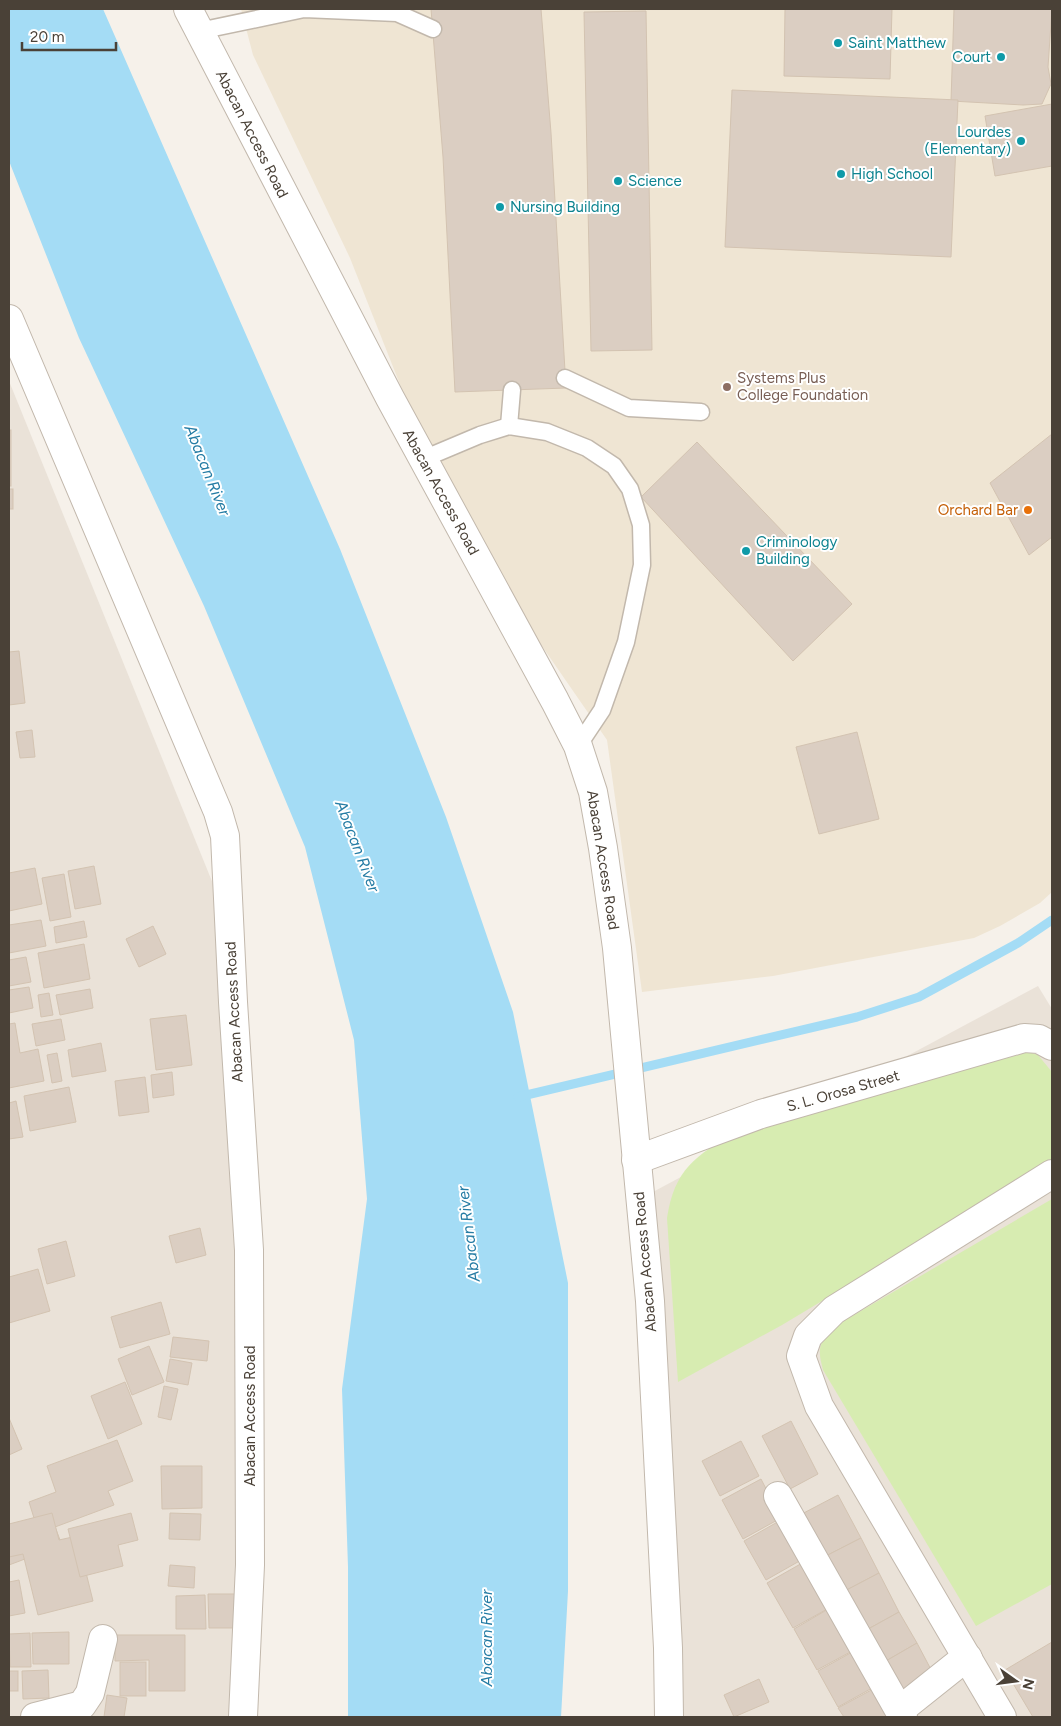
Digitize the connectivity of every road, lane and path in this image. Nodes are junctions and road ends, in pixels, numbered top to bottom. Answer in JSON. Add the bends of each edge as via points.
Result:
{"nodes":[{"id":1,"x":194,"y":20,"type":"edge"},
{"id":2,"x":433,"y":29,"type":"dead end"},
{"id":3,"x":9,"y":320,"type":"edge"},
{"id":4,"x":565,"y":378,"type":"dead end"},
{"id":5,"x":512,"y":390,"type":"dead end"},
{"id":6,"x":702,"y":412,"type":"dead end"},
{"id":7,"x":509,"y":426,"type":"junction"},
{"id":8,"x":423,"y":459,"type":"junction"},
{"id":9,"x":578,"y":746,"type":"junction"},
{"id":10,"x":1052,"y":1046,"type":"edge"},
{"id":11,"x":636,"y":1160,"type":"junction"},
{"id":12,"x":1052,"y":1174,"type":"edge"},
{"id":13,"x":778,"y":1496,"type":"dead end"},
{"id":14,"x":102,"y":1639,"type":"dead end"},
{"id":15,"x":968,"y":1658,"type":"junction"},
{"id":16,"x":902,"y":1714,"type":"edge"},
{"id":17,"x":35,"y":1717,"type":"edge"},
{"id":18,"x":244,"y":1717,"type":"edge"},
{"id":19,"x":669,"y":1717,"type":"edge"},
{"id":20,"x":1002,"y":1717,"type":"edge"}],
"edges":[{"from":1,"to":2,"type":"lane","via":[[304,9],[397,13]]},
{"from":1,"to":8,"type":"street","name":"Abacan Access Road"},
{"from":3,"to":18,"type":"street","name":"Abacan Access Road","via":[[218,812],[225,836],[249,1250],[250,1565]]},
{"from":4,"to":6,"type":"lane","via":[[629,408]]},
{"from":5,"to":7,"type":"lane"},
{"from":7,"to":8,"type":"lane"},
{"from":7,"to":9,"type":"lane","via":[[548,432],[587,448],[614,466],[630,489],[641,525],[642,566],[626,642],[602,710]]},
{"from":8,"to":9,"type":"street","name":"Abacan Access Road"},
{"from":9,"to":11,"type":"street","name":"Abacan Access Road","via":[[595,801],[604,848],[617,948]]},
{"from":10,"to":11,"type":"street","name":"S. L. Orosa Street","via":[[1039,1039],[1024,1038],[761,1114]]},
{"from":11,"to":19,"type":"street","name":"Abacan Access Road","via":[[650,1301]]},
{"from":12,"to":15,"type":"street","via":[[834,1310],[808,1336],[801,1356],[820,1406]]},
{"from":13,"to":16,"type":"street"},
{"from":14,"to":17,"type":"street","via":[[90,1693],[82,1704]]},
{"from":15,"to":16,"type":"street"},
{"from":15,"to":20,"type":"street"}]}
